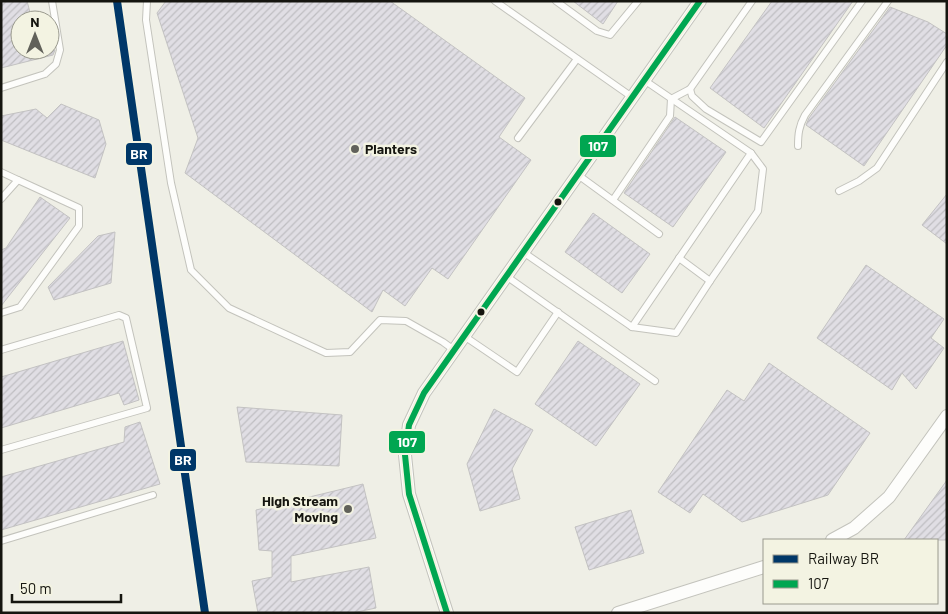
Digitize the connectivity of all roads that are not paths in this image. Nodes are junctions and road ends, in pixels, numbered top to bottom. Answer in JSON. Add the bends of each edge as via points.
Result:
{"nodes":[{"id":1,"x":52,"y":1,"type":"edge"},
{"id":2,"x":147,"y":1,"type":"edge"},
{"id":3,"x":495,"y":1,"type":"edge"},
{"id":4,"x":556,"y":1,"type":"edge"},
{"id":5,"x":638,"y":1,"type":"edge"},
{"id":6,"x":700,"y":1,"type":"edge"},
{"id":7,"x":752,"y":1,"type":"edge"},
{"id":8,"x":862,"y":1,"type":"edge"},
{"id":9,"x":888,"y":1,"type":"edge"},
{"id":10,"x":577,"y":58,"type":"junction"},
{"id":11,"x":947,"y":62,"type":"edge"},
{"id":12,"x":644,"y":80,"type":"junction"},
{"id":13,"x":1,"y":88,"type":"edge"},
{"id":14,"x":690,"y":88,"type":"junction"},
{"id":15,"x":632,"y":98,"type":"junction"},
{"id":16,"x":671,"y":99,"type":"junction"},
{"id":17,"x":518,"y":138,"type":"dead end"},
{"id":18,"x":798,"y":146,"type":"dead end"},
{"id":19,"x":751,"y":153,"type":"junction"},
{"id":20,"x":1,"y":172,"type":"edge"},
{"id":21,"x":578,"y":175,"type":"junction"},
{"id":22,"x":18,"y":180,"type":"junction"},
{"id":23,"x":838,"y":191,"type":"dead end"},
{"id":24,"x":1,"y":199,"type":"edge"},
{"id":25,"x":613,"y":200,"type":"junction"},
{"id":26,"x":659,"y":234,"type":"dead end"},
{"id":27,"x":523,"y":252,"type":"junction"},
{"id":28,"x":679,"y":258,"type":"junction"},
{"id":29,"x":506,"y":276,"type":"junction"},
{"id":30,"x":710,"y":281,"type":"junction"},
{"id":31,"x":558,"y":312,"type":"junction"},
{"id":32,"x":1,"y":313,"type":"edge"},
{"id":33,"x":632,"y":327,"type":"junction"},
{"id":34,"x":464,"y":336,"type":"junction"},
{"id":35,"x":1,"y":350,"type":"edge"},
{"id":36,"x":454,"y":350,"type":"junction"},
{"id":37,"x":655,"y":381,"type":"dead end"},
{"id":38,"x":947,"y":416,"type":"edge"},
{"id":39,"x":1,"y":450,"type":"edge"},
{"id":40,"x":153,"y":495,"type":"dead end"},
{"id":41,"x":834,"y":539,"type":"edge"},
{"id":42,"x":1,"y":540,"type":"edge"},
{"id":43,"x":763,"y":566,"type":"edge"},
{"id":44,"x":447,"y":613,"type":"edge"},
{"id":45,"x":618,"y":613,"type":"edge"}],
"edges":[{"from":1,"to":13,"type":"lane","via":[[60,50],[56,64],[45,74]]},
{"from":2,"to":36,"type":"lane","via":[[146,20],[171,183],[191,270],[229,308],[326,353],[350,352],[380,320],[406,321]]},
{"from":3,"to":10,"type":"lane"},
{"from":4,"to":5,"type":"lane","via":[[597,31],[610,35]]},
{"from":6,"to":12,"type":"street"},
{"from":7,"to":14,"type":"lane"},
{"from":8,"to":14,"type":"lane","via":[[761,142],[706,109],[692,96]]},
{"from":9,"to":18,"type":"lane","via":[[805,115],[799,129]]},
{"from":10,"to":15,"type":"lane"},
{"from":10,"to":17,"type":"lane"},
{"from":11,"to":23,"type":"lane","via":[[877,168]]},
{"from":12,"to":15,"type":"street"},
{"from":12,"to":16,"type":"lane"},
{"from":14,"to":16,"type":"lane"},
{"from":15,"to":21,"type":"street"},
{"from":16,"to":19,"type":"lane"},
{"from":16,"to":25,"type":"lane","via":[[670,116]]},
{"from":19,"to":28,"type":"lane"},
{"from":19,"to":30,"type":"lane","via":[[763,169],[758,211]]},
{"from":20,"to":22,"type":"lane"},
{"from":21,"to":25,"type":"lane"},
{"from":21,"to":27,"type":"street"},
{"from":22,"to":24,"type":"lane"},
{"from":22,"to":32,"type":"lane","via":[[80,208],[79,226],[20,307]]},
{"from":25,"to":26,"type":"lane"},
{"from":27,"to":29,"type":"street"},
{"from":27,"to":33,"type":"lane"},
{"from":28,"to":30,"type":"lane"},
{"from":28,"to":33,"type":"lane"},
{"from":29,"to":31,"type":"lane"},
{"from":29,"to":34,"type":"street"},
{"from":30,"to":33,"type":"lane","via":[[676,333]]},
{"from":31,"to":34,"type":"lane","via":[[518,372]]},
{"from":31,"to":37,"type":"lane"},
{"from":34,"to":36,"type":"street"},
{"from":35,"to":39,"type":"lane","via":[[119,315],[126,318],[147,408]]},
{"from":36,"to":44,"type":"street","via":[[424,392],[409,425],[405,455],[409,494]]},
{"from":38,"to":41,"type":"street","via":[[888,497],[854,528]]},
{"from":40,"to":42,"type":"lane"},
{"from":43,"to":45,"type":"street"}]}
